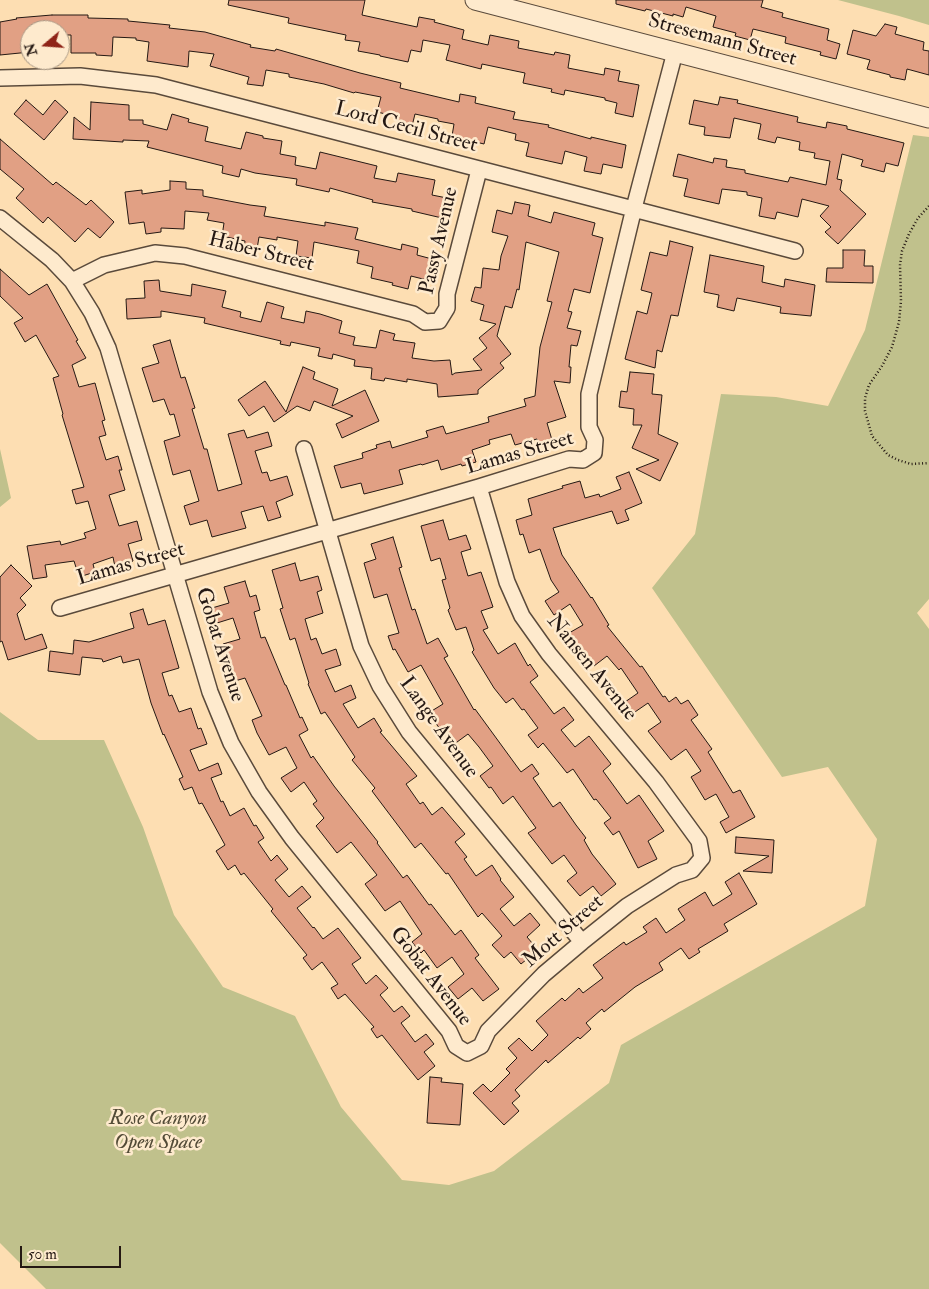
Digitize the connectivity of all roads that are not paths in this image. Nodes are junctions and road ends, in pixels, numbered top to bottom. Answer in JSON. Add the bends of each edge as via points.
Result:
{"nodes":[{"id":1,"x":476,"y":0,"type":"edge"},
{"id":2,"x":675,"y":52,"type":"junction"},
{"id":3,"x":0,"y":78,"type":"edge"},
{"id":4,"x":929,"y":118,"type":"edge"},
{"id":5,"x":479,"y":170,"type":"junction"},
{"id":6,"x":634,"y":208,"type":"junction"},
{"id":7,"x":0,"y":218,"type":"edge"},
{"id":8,"x":795,"y":251,"type":"dead end"},
{"id":9,"x":72,"y":281,"type":"junction"},
{"id":10,"x":439,"y":321,"type":"joint"},
{"id":11,"x":304,"y":449,"type":"dead end"},
{"id":12,"x":479,"y":487,"type":"junction"},
{"id":13,"x":326,"y":530,"type":"junction"},
{"id":14,"x":175,"y":574,"type":"junction"},
{"id":15,"x":60,"y":608,"type":"dead end"},
{"id":16,"x":702,"y":858,"type":"joint"},
{"id":17,"x":582,"y":942,"type":"junction"},
{"id":18,"x":467,"y":1053,"type":"joint"}],
"edges":[{"from":1,"to":2,"type":"street","name":"Stresemann Street"},
{"from":2,"to":4,"type":"street","name":"Stresemann Street"},
{"from":2,"to":6,"type":"street","name":"Lamas Street"},
{"from":3,"to":5,"type":"street","name":"Lord Cecil Street","via":[[80,76],[156,85]]},
{"from":5,"to":6,"type":"street","name":"Lord Cecil Street"},
{"from":5,"to":10,"type":"street","name":"Passy Avenue","via":[[446,294],[447,308]]},
{"from":6,"to":8,"type":"street","name":"Lord Cecil Street"},
{"from":6,"to":12,"type":"street","name":"Lamas Street","via":[[589,394],[589,427],[595,440],[594,453],[582,460],[569,459]]},
{"from":7,"to":9,"type":"street","name":"Gobat Avenue","via":[[52,260]]},
{"from":9,"to":10,"type":"street","name":"Haber Street","via":[[104,265],[155,253],[185,256],[414,314],[425,322]]},
{"from":9,"to":14,"type":"street","name":"Gobat Avenue","via":[[108,348]]},
{"from":11,"to":13,"type":"street","name":"Lange Avenue"},
{"from":12,"to":13,"type":"street","name":"Lamas Street"},
{"from":12,"to":16,"type":"street","name":"Nansen Avenue","via":[[506,582],[522,616],[549,654],[656,782],[699,842]]},
{"from":13,"to":14,"type":"street","name":"Lamas Street"},
{"from":13,"to":17,"type":"street","name":"Lange Avenue","via":[[361,646],[380,686],[409,732]]},
{"from":14,"to":15,"type":"street","name":"Lamas Street"},
{"from":14,"to":18,"type":"street","name":"Gobat Avenue","via":[[210,692],[231,744],[259,792],[292,838],[449,1030],[456,1046]]},
{"from":16,"to":17,"type":"street","name":"Mott Street","via":[[692,870],[676,875],[627,906]]},
{"from":17,"to":18,"type":"street","name":"Mott Street","via":[[544,974],[488,1031],[481,1046]]}]}
